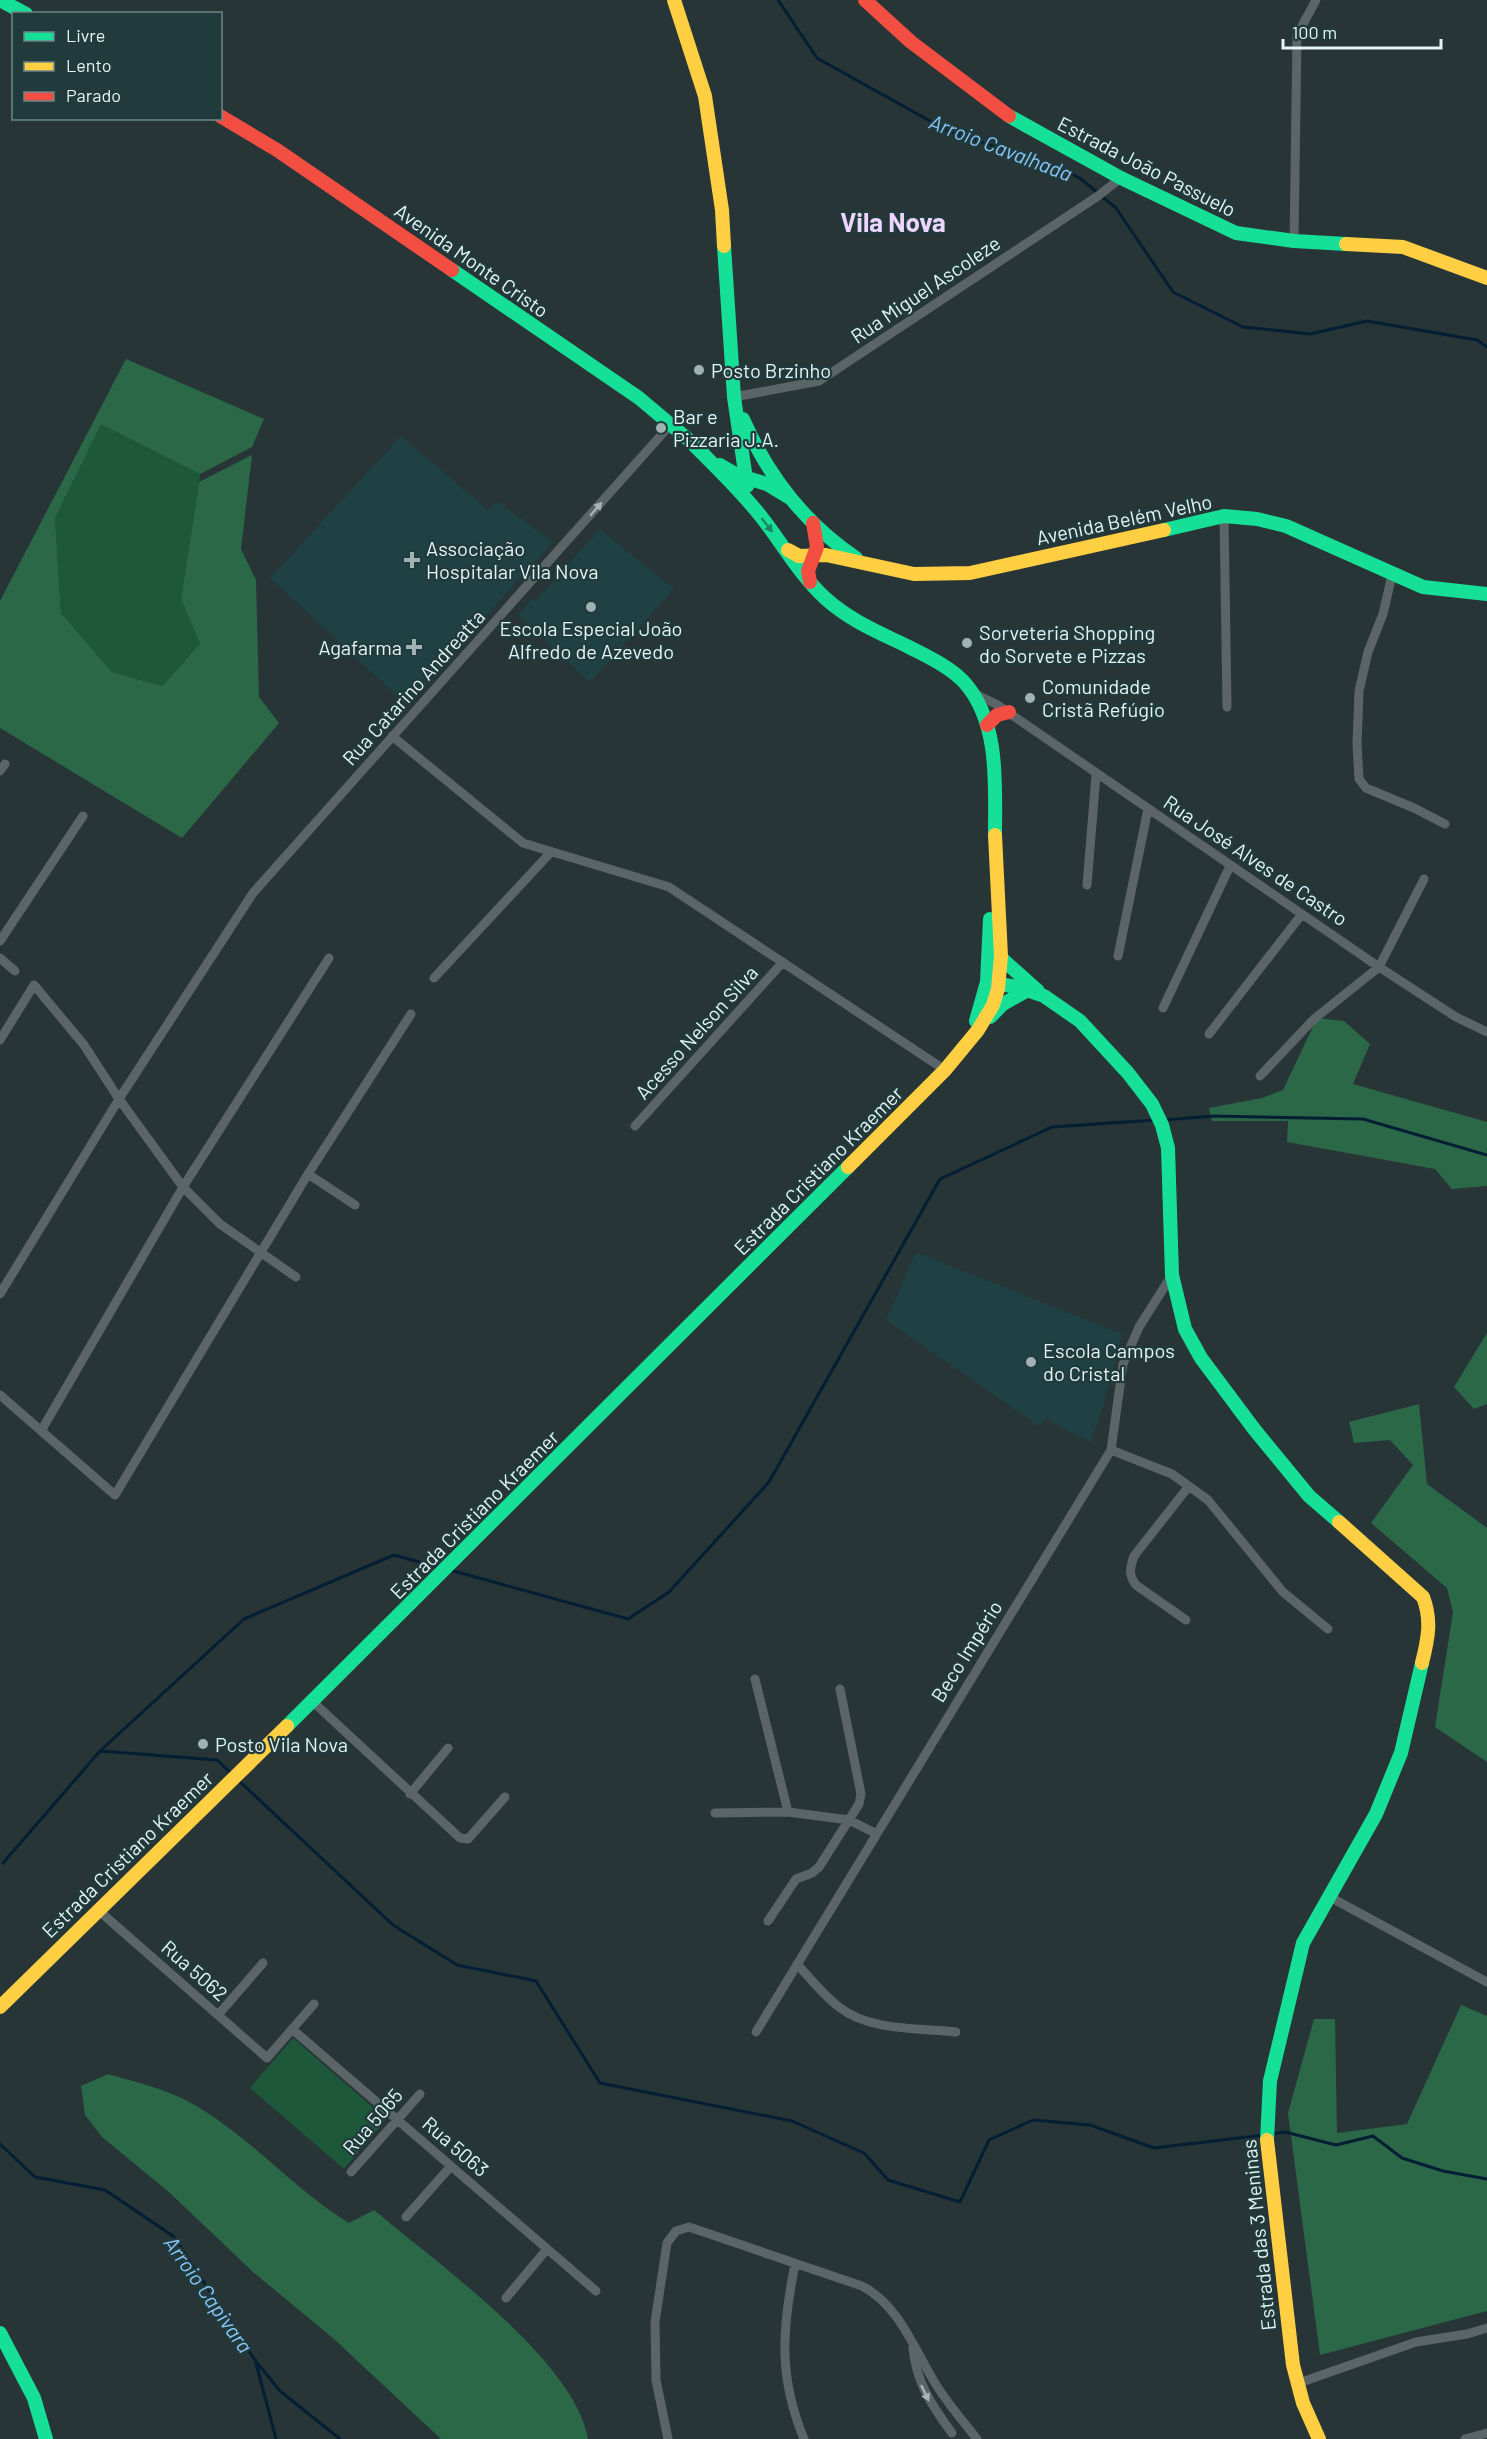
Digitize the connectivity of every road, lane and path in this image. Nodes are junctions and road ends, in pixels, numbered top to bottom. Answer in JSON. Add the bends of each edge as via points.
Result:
{"nodes":[{"id":1,"x":0,"y":0,"type":"edge"},
{"id":2,"x":674,"y":0,"type":"edge"},
{"id":3,"x":865,"y":0,"type":"edge"},
{"id":4,"x":1316,"y":0,"type":"edge"},
{"id":5,"x":22,"y":12,"type":"edge"},
{"id":6,"x":222,"y":117,"type":"edge"},
{"id":7,"x":1121,"y":178,"type":"junction"},
{"id":8,"x":1294,"y":242,"type":"junction"},
{"id":9,"x":1487,"y":278,"type":"edge"},
{"id":10,"x":734,"y":397,"type":"junction"},
{"id":11,"x":671,"y":424,"type":"junction"},
{"id":12,"x":695,"y":446,"type":"junction"},
{"id":13,"x":746,"y":478,"type":"junction"},
{"id":14,"x":790,"y":498,"type":"junction"},
{"id":15,"x":750,"y":503,"type":"junction"},
{"id":16,"x":1224,"y":516,"type":"junction"},
{"id":17,"x":813,"y":523,"type":"junction"},
{"id":18,"x":784,"y":546,"type":"junction"},
{"id":19,"x":814,"y":555,"type":"junction"},
{"id":20,"x":865,"y":564,"type":"junction"},
{"id":21,"x":1392,"y":575,"type":"junction"},
{"id":22,"x":810,"y":582,"type":"junction"},
{"id":23,"x":1487,"y":594,"type":"edge"},
{"id":24,"x":973,"y":693,"type":"junction"},
{"id":25,"x":1227,"y":706,"type":"dead end"},
{"id":26,"x":980,"y":707,"type":"junction"},
{"id":27,"x":1008,"y":712,"type":"junction"},
{"id":28,"x":987,"y":725,"type":"junction"},
{"id":29,"x":392,"y":736,"type":"junction"},
{"id":30,"x":1096,"y":775,"type":"junction"},
{"id":31,"x":1148,"y":809,"type":"junction"},
{"id":32,"x":83,"y":816,"type":"dead end"},
{"id":33,"x":1445,"y":824,"type":"dead end"},
{"id":34,"x":551,"y":852,"type":"junction"},
{"id":35,"x":1230,"y":866,"type":"junction"},
{"id":36,"x":995,"y":869,"type":"junction"},
{"id":37,"x":1424,"y":879,"type":"dead end"},
{"id":38,"x":1087,"y":885,"type":"dead end"},
{"id":39,"x":1302,"y":914,"type":"junction"},
{"id":40,"x":0,"y":941,"type":"edge"},
{"id":41,"x":1118,"y":956,"type":"dead end"},
{"id":42,"x":0,"y":957,"type":"edge"},
{"id":43,"x":1000,"y":957,"type":"junction"},
{"id":44,"x":329,"y":958,"type":"dead end"},
{"id":45,"x":783,"y":962,"type":"junction"},
{"id":46,"x":1379,"y":967,"type":"junction"},
{"id":47,"x":15,"y":971,"type":"dead end"},
{"id":48,"x":434,"y":978,"type":"dead end"},
{"id":49,"x":993,"y":982,"type":"junction"},
{"id":50,"x":1028,"y":990,"type":"junction"},
{"id":51,"x":1044,"y":996,"type":"junction"},
{"id":52,"x":1163,"y":1008,"type":"dead end"},
{"id":53,"x":411,"y":1014,"type":"dead end"},
{"id":54,"x":984,"y":1022,"type":"junction"},
{"id":55,"x":1487,"y":1032,"type":"edge"},
{"id":56,"x":1209,"y":1034,"type":"dead end"},
{"id":57,"x":0,"y":1040,"type":"edge"},
{"id":58,"x":967,"y":1041,"type":"junction"},
{"id":59,"x":945,"y":1070,"type":"junction"},
{"id":60,"x":1260,"y":1076,"type":"dead end"},
{"id":61,"x":120,"y":1099,"type":"junction"},
{"id":62,"x":635,"y":1126,"type":"dead end"},
{"id":63,"x":308,"y":1174,"type":"junction"},
{"id":64,"x":183,"y":1187,"type":"junction"},
{"id":65,"x":355,"y":1205,"type":"dead end"},
{"id":66,"x":261,"y":1253,"type":"junction"},
{"id":67,"x":1172,"y":1275,"type":"junction"},
{"id":68,"x":296,"y":1277,"type":"dead end"},
{"id":69,"x":0,"y":1294,"type":"edge"},
{"id":70,"x":0,"y":1395,"type":"edge"},
{"id":71,"x":41,"y":1431,"type":"junction"},
{"id":72,"x":1111,"y":1450,"type":"junction"},
{"id":73,"x":1189,"y":1486,"type":"junction"},
{"id":74,"x":1186,"y":1620,"type":"dead end"},
{"id":75,"x":1328,"y":1629,"type":"dead end"},
{"id":76,"x":755,"y":1679,"type":"dead end"},
{"id":77,"x":840,"y":1689,"type":"dead end"},
{"id":78,"x":312,"y":1701,"type":"junction"},
{"id":79,"x":448,"y":1748,"type":"dead end"},
{"id":80,"x":410,"y":1794,"type":"junction"},
{"id":81,"x":505,"y":1797,"type":"dead end"},
{"id":82,"x":788,"y":1812,"type":"junction"},
{"id":83,"x":715,"y":1813,"type":"dead end"},
{"id":84,"x":849,"y":1820,"type":"junction"},
{"id":85,"x":875,"y":1833,"type":"junction"},
{"id":86,"x":1328,"y":1896,"type":"junction"},
{"id":87,"x":98,"y":1910,"type":"junction"},
{"id":88,"x":768,"y":1921,"type":"dead end"},
{"id":89,"x":263,"y":1963,"type":"dead end"},
{"id":90,"x":797,"y":1964,"type":"junction"},
{"id":91,"x":1487,"y":1982,"type":"edge"},
{"id":92,"x":314,"y":2004,"type":"dead end"},
{"id":93,"x":0,"y":2007,"type":"edge"},
{"id":94,"x":218,"y":2015,"type":"junction"},
{"id":95,"x":292,"y":2029,"type":"junction"},
{"id":96,"x":756,"y":2032,"type":"dead end"},
{"id":97,"x":956,"y":2032,"type":"dead end"},
{"id":98,"x":420,"y":2094,"type":"dead end"},
{"id":99,"x":397,"y":2119,"type":"junction"},
{"id":100,"x":451,"y":2166,"type":"junction"},
{"id":101,"x":351,"y":2172,"type":"dead end"},
{"id":102,"x":406,"y":2217,"type":"dead end"},
{"id":103,"x":547,"y":2249,"type":"junction"},
{"id":104,"x":795,"y":2264,"type":"junction"},
{"id":105,"x":596,"y":2291,"type":"dead end"},
{"id":106,"x":506,"y":2298,"type":"dead end"},
{"id":107,"x":1487,"y":2328,"type":"edge"},
{"id":108,"x":0,"y":2333,"type":"edge"},
{"id":109,"x":913,"y":2346,"type":"junction"},
{"id":110,"x":1296,"y":2384,"type":"junction"},
{"id":111,"x":960,"y":2418,"type":"junction"},
{"id":112,"x":1487,"y":2433,"type":"edge"},
{"id":113,"x":950,"y":2436,"type":"edge"},
{"id":114,"x":46,"y":2439,"type":"edge"},
{"id":115,"x":668,"y":2439,"type":"edge"},
{"id":116,"x":804,"y":2439,"type":"edge"},
{"id":117,"x":976,"y":2439,"type":"edge"},
{"id":118,"x":1319,"y":2439,"type":"edge"},
{"id":119,"x":1465,"y":2439,"type":"edge"}],
"edges":[{"from":1,"to":5,"type":"main road"},
{"from":2,"to":10,"type":"main road","via":[[705,96],[710,129],[722,210]]},
{"from":3,"to":7,"type":"main road","name":"Estrada João Passuelo","via":[[910,42],[999,110]]},
{"from":4,"to":8,"type":"street","via":[[1298,35]]},
{"from":6,"to":11,"type":"main road","name":"Avenida Monte Cristo","via":[[464,278]]},
{"from":7,"to":8,"type":"main road","name":"Estrada João Passuelo","via":[[1236,233]]},
{"from":7,"to":10,"type":"street","name":"Rua Miguel Ascoleze","via":[[819,381]]},
{"from":8,"to":9,"type":"main road","name":"Estrada João Passuelo","via":[[1403,247]]},
{"from":10,"to":13,"type":"main road"},
{"from":10,"to":14,"type":"main road","via":[[753,444]]},
{"from":11,"to":12,"type":"main road","name":"Avenida Monte Cristo"},
{"from":29,"to":11,"type":"street","name":"Rua Catarino Andreatta","one_way":true},
{"from":12,"to":13,"type":"main road","name":"Avenida Monte Cristo","via":[[725,469]]},
{"from":12,"to":15,"type":"main road","name":"Avenida Monte Cristo"},
{"from":13,"to":14,"type":"main road","name":"Avenida Monte Cristo","via":[[767,484]]},
{"from":13,"to":15,"type":"main road"},
{"from":14,"to":17,"type":"main road","name":"Avenida Belém Velho"},
{"from":15,"to":18,"type":"main road","name":"Avenida Monte Cristo","one_way":true},
{"from":16,"to":20,"type":"main road","name":"Avenida Belém Velho","via":[[970,573],[914,574]]},
{"from":16,"to":21,"type":"main road","name":"Avenida Belém Velho","via":[[1286,526]]},
{"from":16,"to":25,"type":"street"},
{"from":17,"to":19,"type":"main road"},
{"from":17,"to":20,"type":"main road","name":"Avenida Belém Velho"},
{"from":18,"to":19,"type":"main road","name":"Avenida Belém Velho","via":[[799,556]]},
{"from":18,"to":22,"type":"main road","name":"Estrada Cristiano Kraemer"},
{"from":19,"to":20,"type":"main road","name":"Avenida Belém Velho"},
{"from":19,"to":22,"type":"main road","via":[[808,571]]},
{"from":21,"to":23,"type":"main road","name":"Avenida Belém Velho","via":[[1423,587]]},
{"from":21,"to":33,"type":"street","via":[[1359,691],[1359,779],[1366,788]]},
{"from":22,"to":24,"type":"main road","name":"Estrada Cristiano Kraemer","via":[[848,616],[951,671]]},
{"from":24,"to":26,"type":"main road","name":"Estrada Cristiano Kraemer"},
{"from":24,"to":27,"type":"street","name":"Rua José Alves de Castro"},
{"from":26,"to":27,"type":"street","name":"Rua José Alves de Castro"},
{"from":26,"to":28,"type":"main road","name":"Estrada Cristiano Kraemer"},
{"from":27,"to":28,"type":"main road","via":[[997,715]]},
{"from":27,"to":30,"type":"street","name":"Rua José Alves de Castro"},
{"from":28,"to":36,"type":"main road","name":"Estrada Cristiano Kraemer","via":[[995,774]]},
{"from":29,"to":34,"type":"street","via":[[523,843]]},
{"from":29,"to":61,"type":"street","name":"Rua Catarino Andreatta","via":[[253,893]]},
{"from":30,"to":31,"type":"street","name":"Rua José Alves de Castro"},
{"from":30,"to":38,"type":"street"},
{"from":31,"to":35,"type":"street","name":"Rua José Alves de Castro"},
{"from":31,"to":41,"type":"street"},
{"from":32,"to":40,"type":"street"},
{"from":34,"to":45,"type":"street","via":[[669,887]]},
{"from":34,"to":48,"type":"street"},
{"from":35,"to":39,"type":"street","name":"Rua José Alves de Castro"},
{"from":35,"to":52,"type":"street"},
{"from":36,"to":43,"type":"main road","name":"Estrada Cristiano Kraemer"},
{"from":36,"to":49,"type":"main road","name":"Estrada Cristiano Kraemer"},
{"from":37,"to":46,"type":"street"},
{"from":39,"to":46,"type":"street","name":"Rua José Alves de Castro"},
{"from":39,"to":56,"type":"street"},
{"from":42,"to":47,"type":"street"},
{"from":43,"to":49,"type":"main road","name":"Estrada Cristiano Kraemer"},
{"from":43,"to":51,"type":"main road"},
{"from":44,"to":64,"type":"street"},
{"from":45,"to":59,"type":"street"},
{"from":45,"to":62,"type":"street","name":"Acesso Nelson Silva"},
{"from":46,"to":55,"type":"street","name":"Rua José Alves de Castro","via":[[1456,1017]]},
{"from":46,"to":60,"type":"street","via":[[1314,1019]]},
{"from":49,"to":50,"type":"main road","name":"Estrada das 3 Meninas"},
{"from":49,"to":54,"type":"main road","name":"Estrada Cristiano Kraemer","via":[[993,1004]]},
{"from":49,"to":58,"type":"main road","name":"Estrada Cristiano Kraemer"},
{"from":50,"to":51,"type":"main road","name":"Estrada das 3 Meninas"},
{"from":50,"to":54,"type":"main road"},
{"from":51,"to":67,"type":"main road","name":"Estrada das 3 Meninas","via":[[1080,1021],[1122,1065],[1152,1104],[1162,1125],[1168,1148]]},
{"from":53,"to":63,"type":"street"},
{"from":54,"to":58,"type":"main road","name":"Estrada Cristiano Kraemer"},
{"from":57,"to":61,"type":"street","via":[[34,985],[84,1045]]},
{"from":58,"to":59,"type":"main road","name":"Estrada Cristiano Kraemer"},
{"from":59,"to":78,"type":"main road","name":"Estrada Cristiano Kraemer"},
{"from":61,"to":64,"type":"street"},
{"from":61,"to":69,"type":"street","name":"Rua Catarino Andreatta"},
{"from":63,"to":65,"type":"street"},
{"from":63,"to":66,"type":"street"},
{"from":64,"to":66,"type":"street","via":[[220,1224]]},
{"from":64,"to":71,"type":"street"},
{"from":66,"to":68,"type":"street"},
{"from":66,"to":71,"type":"street","via":[[115,1495]]},
{"from":67,"to":72,"type":"street","name":"Beco Império","via":[[1138,1327],[1123,1364]]},
{"from":67,"to":86,"type":"main road","name":"Estrada das 3 Meninas","via":[[1185,1329],[1254,1428],[1309,1497],[1412,1585],[1429,1612],[1429,1634],[1401,1753],[1376,1814]]},
{"from":70,"to":71,"type":"street"},
{"from":72,"to":73,"type":"street","via":[[1172,1474]]},
{"from":72,"to":85,"type":"street","name":"Beco Império"},
{"from":73,"to":74,"type":"street","via":[[1134,1556],[1129,1570],[1136,1585]]},
{"from":73,"to":75,"type":"street","via":[[1208,1500],[1283,1592]]},
{"from":76,"to":82,"type":"street"},
{"from":77,"to":84,"type":"street","via":[[861,1794]]},
{"from":78,"to":80,"type":"street"},
{"from":78,"to":87,"type":"main road","name":"Estrada Cristiano Kraemer"},
{"from":79,"to":80,"type":"street"},
{"from":80,"to":81,"type":"street","via":[[463,1840]]},
{"from":82,"to":83,"type":"street"},
{"from":82,"to":84,"type":"street"},
{"from":84,"to":85,"type":"street"},
{"from":84,"to":88,"type":"street","via":[[819,1867],[796,1879]]},
{"from":85,"to":90,"type":"street","name":"Beco Império"},
{"from":86,"to":91,"type":"street"},
{"from":86,"to":110,"type":"main road","name":"Estrada das 3 Meninas","via":[[1303,1943],[1270,2081],[1266,2122]]},
{"from":87,"to":93,"type":"main road","name":"Estrada Cristiano Kraemer"},
{"from":87,"to":94,"type":"street","name":"Rua 5062"},
{"from":89,"to":94,"type":"street"},
{"from":90,"to":96,"type":"street","name":"Beco Império"},
{"from":90,"to":97,"type":"street","via":[[840,2008],[859,2019]]},
{"from":92,"to":95,"type":"street"},
{"from":94,"to":95,"type":"street","name":"Rua 5062","via":[[267,2058]]},
{"from":95,"to":99,"type":"street","name":"Rua 5063"},
{"from":98,"to":99,"type":"street","name":"Rua 5065"},
{"from":99,"to":100,"type":"street","name":"Rua 5063"},
{"from":99,"to":101,"type":"street","name":"Rua 5065"},
{"from":100,"to":102,"type":"street"},
{"from":100,"to":103,"type":"street","name":"Rua 5063"},
{"from":103,"to":105,"type":"street","name":"Rua 5063"},
{"from":103,"to":106,"type":"street"},
{"from":104,"to":109,"type":"street","via":[[875,2293],[894,2313]]},
{"from":104,"to":115,"type":"street","via":[[696,2228],[683,2228],[670,2237],[655,2322],[656,2380]]},
{"from":104,"to":116,"type":"street","via":[[787,2304],[784,2357],[792,2404]]},
{"from":107,"to":110,"type":"street","via":[[1416,2342]]},
{"from":108,"to":114,"type":"main road","via":[[43,2419]]},
{"from":109,"to":111,"type":"street"},
{"from":109,"to":113,"type":"street","one_way":true,"via":[[916,2372]]},
{"from":110,"to":118,"type":"main road","name":"Estrada das 3 Meninas"},
{"from":111,"to":113,"type":"street"},
{"from":111,"to":117,"type":"street"},
{"from":112,"to":119,"type":"street"}]}
